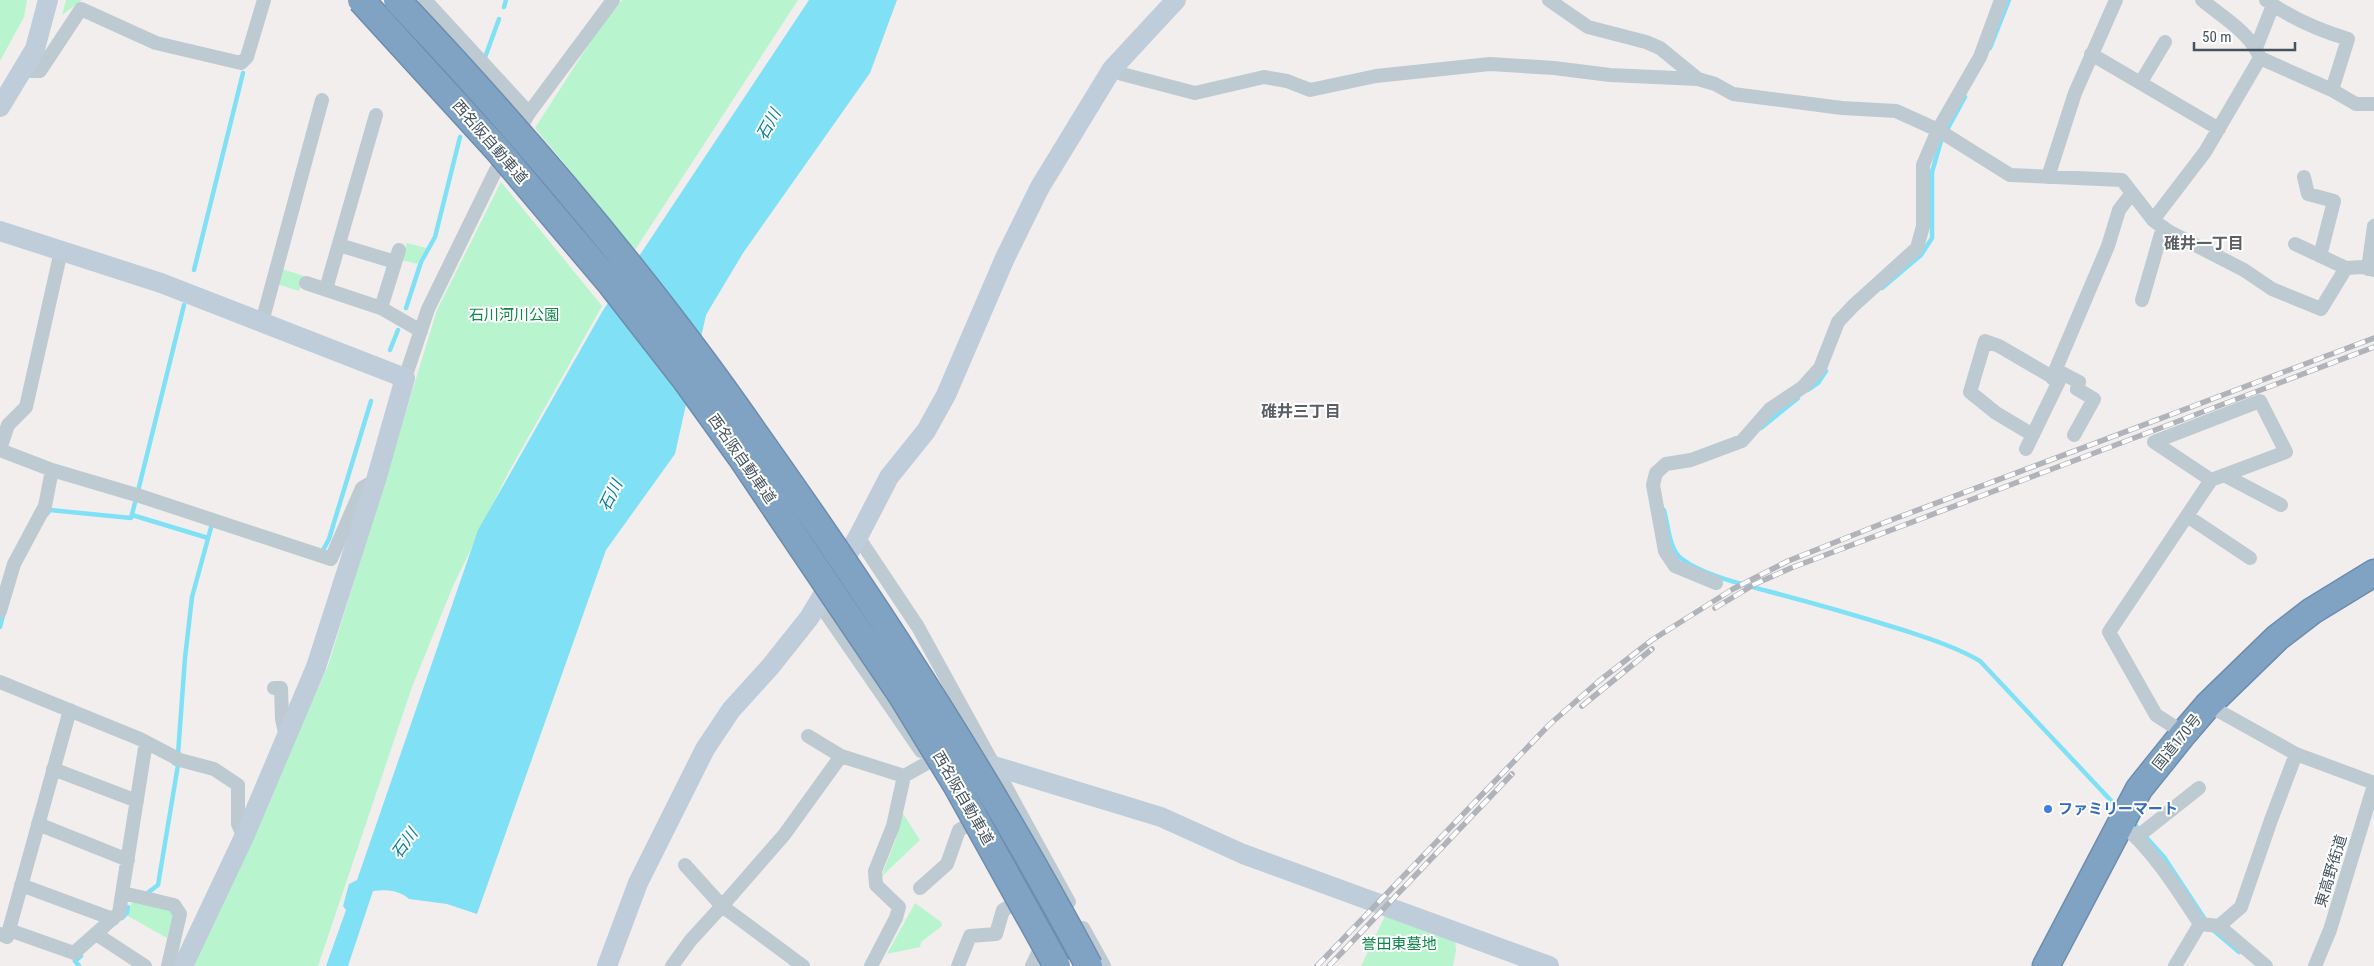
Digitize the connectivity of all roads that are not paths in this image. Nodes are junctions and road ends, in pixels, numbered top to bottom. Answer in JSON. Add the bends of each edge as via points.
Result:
{"nodes":[{"id":1,"x":48,"y":0,"type":"edge"},
{"id":2,"x":264,"y":0,"type":"edge"},
{"id":3,"x":361,"y":0,"type":"edge"},
{"id":4,"x":397,"y":0,"type":"edge"},
{"id":5,"x":425,"y":0,"type":"edge"},
{"id":6,"x":613,"y":0,"type":"edge"},
{"id":7,"x":1176,"y":0,"type":"edge"},
{"id":8,"x":1548,"y":0,"type":"edge"},
{"id":9,"x":2001,"y":0,"type":"edge"},
{"id":10,"x":2116,"y":0,"type":"edge"},
{"id":11,"x":2209,"y":2,"type":"edge"},
{"id":12,"x":2269,"y":2,"type":"edge"},
{"id":13,"x":2165,"y":42,"type":"dead end"},
{"id":14,"x":2258,"y":53,"type":"junction"},
{"id":15,"x":2091,"y":54,"type":"junction"},
{"id":16,"x":1112,"y":69,"type":"junction"},
{"id":17,"x":22,"y":71,"type":"junction"},
{"id":18,"x":1698,"y":79,"type":"junction"},
{"id":19,"x":2141,"y":82,"type":"junction"},
{"id":20,"x":2332,"y":90,"type":"junction"},
{"id":21,"x":322,"y":100,"type":"dead end"},
{"id":22,"x":2374,"y":104,"type":"edge"},
{"id":23,"x":0,"y":108,"type":"edge"},
{"id":24,"x":528,"y":113,"type":"junction"},
{"id":25,"x":376,"y":116,"type":"dead end"},
{"id":26,"x":2219,"y":129,"type":"junction"},
{"id":27,"x":1938,"y":130,"type":"junction"},
{"id":28,"x":2048,"y":177,"type":"junction"},
{"id":29,"x":2304,"y":177,"type":"dead end"},
{"id":30,"x":2132,"y":194,"type":"junction"},
{"id":31,"x":2158,"y":224,"type":"junction"},
{"id":32,"x":2374,"y":226,"type":"edge"},
{"id":33,"x":0,"y":230,"type":"edge"},
{"id":34,"x":339,"y":244,"type":"junction"},
{"id":35,"x":2294,"y":244,"type":"dead end"},
{"id":36,"x":61,"y":251,"type":"junction"},
{"id":37,"x":2320,"y":256,"type":"junction"},
{"id":38,"x":2346,"y":268,"type":"junction"},
{"id":39,"x":2371,"y":269,"type":"edge"},
{"id":40,"x":306,"y":283,"type":"dead end"},
{"id":41,"x":326,"y":289,"type":"junction"},
{"id":42,"x":2142,"y":300,"type":"dead end"},
{"id":43,"x":381,"y":308,"type":"junction"},
{"id":44,"x":262,"y":322,"type":"junction"},
{"id":45,"x":421,"y":331,"type":"junction"},
{"id":46,"x":2054,"y":374,"type":"junction"},
{"id":47,"x":405,"y":378,"type":"junction"},
{"id":48,"x":2033,"y":435,"type":"junction"},
{"id":49,"x":2074,"y":435,"type":"dead end"},
{"id":50,"x":2026,"y":448,"type":"dead end"},
{"id":51,"x":0,"y":449,"type":"edge"},
{"id":52,"x":52,"y":470,"type":"junction"},
{"id":53,"x":2218,"y":478,"type":"junction"},
{"id":54,"x":376,"y":480,"type":"junction"},
{"id":55,"x":2281,"y":505,"type":"dead end"},
{"id":56,"x":2187,"y":516,"type":"junction"},
{"id":57,"x":858,"y":538,"type":"junction"},
{"id":58,"x":2250,"y":558,"type":"dead end"},
{"id":59,"x":2374,"y":573,"type":"edge"},
{"id":60,"x":1716,"y":584,"type":"dead end"},
{"id":61,"x":819,"y":602,"type":"junction"},
{"id":62,"x":0,"y":611,"type":"edge"},
{"id":63,"x":0,"y":682,"type":"edge"},
{"id":64,"x":274,"y":688,"type":"dead end"},
{"id":65,"x":2208,"y":705,"type":"junction"},
{"id":66,"x":70,"y":710,"type":"junction"},
{"id":67,"x":2184,"y":733,"type":"junction"},
{"id":68,"x":808,"y":736,"type":"dead end"},
{"id":69,"x":287,"y":739,"type":"junction"},
{"id":70,"x":146,"y":742,"type":"junction"},
{"id":71,"x":2296,"y":754,"type":"junction"},
{"id":72,"x":841,"y":756,"type":"junction"},
{"id":73,"x":929,"y":762,"type":"junction"},
{"id":74,"x":994,"y":766,"type":"junction"},
{"id":75,"x":54,"y":769,"type":"junction"},
{"id":76,"x":904,"y":776,"type":"junction"},
{"id":77,"x":2374,"y":784,"type":"edge"},
{"id":78,"x":2200,"y":788,"type":"dead end"},
{"id":79,"x":137,"y":801,"type":"junction"},
{"id":80,"x":38,"y":824,"type":"junction"},
{"id":81,"x":966,"y":826,"type":"junction"},
{"id":82,"x":2129,"y":830,"type":"junction"},
{"id":83,"x":244,"y":837,"type":"junction"},
{"id":84,"x":128,"y":860,"type":"junction"},
{"id":85,"x":685,"y":865,"type":"dead end"},
{"id":86,"x":21,"y":885,"type":"junction"},
{"id":87,"x":920,"y":888,"type":"dead end"},
{"id":88,"x":123,"y":893,"type":"junction"},
{"id":89,"x":722,"y":906,"type":"junction"},
{"id":90,"x":1011,"y":906,"type":"junction"},
{"id":91,"x":113,"y":919,"type":"junction"},
{"id":92,"x":2200,"y":924,"type":"junction"},
{"id":93,"x":2219,"y":926,"type":"junction"},
{"id":94,"x":4,"y":932,"type":"edge"},
{"id":95,"x":96,"y":934,"type":"junction"},
{"id":96,"x":1047,"y":959,"type":"edge"},
{"id":97,"x":145,"y":966,"type":"edge"},
{"id":98,"x":168,"y":966,"type":"edge"},
{"id":99,"x":183,"y":966,"type":"edge"},
{"id":100,"x":607,"y":966,"type":"edge"},
{"id":101,"x":672,"y":966,"type":"edge"},
{"id":102,"x":803,"y":966,"type":"edge"},
{"id":103,"x":871,"y":966,"type":"edge"},
{"id":104,"x":958,"y":966,"type":"edge"},
{"id":105,"x":1032,"y":966,"type":"edge"},
{"id":106,"x":1045,"y":966,"type":"edge"},
{"id":107,"x":1089,"y":966,"type":"edge"},
{"id":108,"x":1104,"y":966,"type":"edge"},
{"id":109,"x":1548,"y":966,"type":"edge"},
{"id":110,"x":2046,"y":966,"type":"edge"},
{"id":111,"x":2175,"y":966,"type":"edge"},
{"id":112,"x":2266,"y":966,"type":"edge"},
{"id":113,"x":2315,"y":966,"type":"edge"}],
"edges":[{"from":1,"to":17,"type":"street","via":[[35,49]]},
{"from":2,"to":17,"type":"street","via":[[247,57],[241,63],[156,43],[81,9],[40,71]]},
{"from":3,"to":96,"type":"highway","name":"西名阪自動車道","bridge":true,"via":[[497,149],[611,284],[758,481],[902,696],[957,786]]},
{"from":4,"to":107,"type":"highway","name":"西名阪自動車道","bridge":true,"via":[[506,120],[626,263],[705,364],[852,573],[932,696],[995,799]]},
{"from":5,"to":24,"type":"street"},
{"from":6,"to":24,"type":"street"},
{"from":7,"to":16,"type":"street"},
{"from":8,"to":18,"type":"street","via":[[1588,27],[1660,48]]},
{"from":9,"to":27,"type":"street","via":[[1980,57]]},
{"from":10,"to":15,"type":"street"},
{"from":11,"to":14,"type":"street"},
{"from":12,"to":14,"type":"street"},
{"from":12,"to":20,"type":"street","via":[[2283,13],[2348,40]]},
{"from":13,"to":19,"type":"street"},
{"from":14,"to":20,"type":"street"},
{"from":14,"to":26,"type":"street"},
{"from":15,"to":19,"type":"street"},
{"from":15,"to":28,"type":"street"},
{"from":16,"to":18,"type":"street","via":[[1195,93],[1264,77],[1310,90],[1376,76],[1490,64]]},
{"from":16,"to":57,"type":"street","via":[[1040,187],[1005,258],[946,395],[926,431],[889,477]]},
{"from":17,"to":23,"type":"street"},
{"from":18,"to":27,"type":"street","via":[[1733,94],[1842,108],[1896,111]]},
{"from":19,"to":26,"type":"street"},
{"from":20,"to":22,"type":"street","via":[[2356,104]]},
{"from":21,"to":44,"type":"street"},
{"from":24,"to":45,"type":"street","via":[[471,220],[428,309]]},
{"from":25,"to":34,"type":"street"},
{"from":26,"to":31,"type":"street"},
{"from":27,"to":28,"type":"street","via":[[2010,175]]},
{"from":27,"to":60,"type":"street","via":[[1923,165],[1923,226],[1918,248],[1838,322],[1820,368],[1802,387],[1770,409],[1742,440],[1691,460],[1666,464],[1656,473],[1653,485],[1665,551],[1675,566]]},
{"from":28,"to":30,"type":"street","via":[[2122,180]]},
{"from":29,"to":37,"type":"street","via":[[2308,194],[2334,201]]},
{"from":30,"to":31,"type":"street"},
{"from":30,"to":46,"type":"street","via":[[2119,210],[2108,246]]},
{"from":31,"to":38,"type":"street","via":[[2244,270],[2272,289],[2321,309]]},
{"from":31,"to":42,"type":"street"},
{"from":32,"to":39,"type":"street"},
{"from":33,"to":36,"type":"street"},
{"from":34,"to":41,"type":"street"},
{"from":34,"to":43,"type":"street","via":[[398,256]]},
{"from":35,"to":37,"type":"street"},
{"from":36,"to":44,"type":"street","via":[[161,282]]},
{"from":36,"to":51,"type":"street","via":[[26,407],[8,425]]},
{"from":37,"to":38,"type":"street"},
{"from":38,"to":39,"type":"street"},
{"from":40,"to":41,"type":"street"},
{"from":41,"to":43,"type":"street"},
{"from":43,"to":45,"type":"street"},
{"from":44,"to":47,"type":"street"},
{"from":45,"to":47,"type":"street"},
{"from":46,"to":48,"type":"street","via":[[2059,381]]},
{"from":46,"to":48,"type":"street","via":[[1985,341],[1970,392],[1996,413]]},
{"from":46,"to":49,"type":"street","via":[[2079,382],[2077,389],[2094,399]]},
{"from":47,"to":54,"type":"street"},
{"from":48,"to":50,"type":"street"},
{"from":51,"to":52,"type":"street"},
{"from":52,"to":54,"type":"street","via":[[331,560],[362,488]]},
{"from":52,"to":62,"type":"street","via":[[45,506],[14,564]]},
{"from":53,"to":53,"type":"street","via":[[2154,442],[2260,401],[2286,452]]},
{"from":53,"to":55,"type":"street"},
{"from":53,"to":56,"type":"street"},
{"from":54,"to":69,"type":"street","via":[[316,667]]},
{"from":56,"to":58,"type":"street"},
{"from":56,"to":67,"type":"street","via":[[2109,632],[2156,715]]},
{"from":57,"to":61,"type":"street"},
{"from":57,"to":74,"type":"street","via":[[918,627]]},
{"from":59,"to":65,"type":"highway","name":"国道170号","via":[[2312,611],[2277,638]]},
{"from":61,"to":73,"type":"street"},
{"from":61,"to":100,"type":"street","via":[[775,660],[731,710],[706,749],[638,883]]},
{"from":63,"to":66,"type":"street"},
{"from":64,"to":69,"type":"street","via":[[282,688],[282,719]]},
{"from":65,"to":67,"type":"highway","name":"国道170号"},
{"from":65,"to":71,"type":"street"},
{"from":66,"to":70,"type":"street"},
{"from":66,"to":75,"type":"street"},
{"from":67,"to":82,"type":"highway","name":"国道170号","via":[[2138,789]]},
{"from":68,"to":72,"type":"street"},
{"from":69,"to":83,"type":"street"},
{"from":70,"to":79,"type":"street"},
{"from":70,"to":83,"type":"street","via":[[180,760],[214,769],[238,785],[238,824]]},
{"from":71,"to":77,"type":"street"},
{"from":71,"to":93,"type":"street","via":[[2241,907]]},
{"from":72,"to":76,"type":"street"},
{"from":72,"to":89,"type":"street","via":[[784,835]]},
{"from":73,"to":74,"type":"street"},
{"from":73,"to":76,"type":"street"},
{"from":73,"to":81,"type":"street"},
{"from":74,"to":108,"type":"street"},
{"from":74,"to":109,"type":"street","via":[[1161,817],[1243,854]]},
{"from":75,"to":79,"type":"street"},
{"from":75,"to":80,"type":"street"},
{"from":76,"to":103,"type":"street","via":[[893,826],[875,871],[876,885],[899,907]]},
{"from":77,"to":113,"type":"street","name":"東高野街道","via":[[2330,930]]},
{"from":78,"to":82,"type":"street"},
{"from":79,"to":84,"type":"street"},
{"from":80,"to":84,"type":"street"},
{"from":80,"to":86,"type":"street"},
{"from":81,"to":87,"type":"street","via":[[959,830],[947,864]]},
{"from":81,"to":90,"type":"street"},
{"from":82,"to":92,"type":"street","via":[[2164,868]]},
{"from":82,"to":110,"type":"highway","name":"国道170号"},
{"from":83,"to":99,"type":"street"},
{"from":84,"to":88,"type":"street"},
{"from":85,"to":89,"type":"street"},
{"from":86,"to":91,"type":"street"},
{"from":86,"to":94,"type":"street"},
{"from":88,"to":91,"type":"street","via":[[120,913]]},
{"from":88,"to":98,"type":"street","via":[[174,905],[180,914]]},
{"from":89,"to":101,"type":"street","via":[[690,940]]},
{"from":89,"to":102,"type":"street"},
{"from":90,"to":96,"type":"street"},
{"from":90,"to":104,"type":"street","via":[[1003,910],[996,934],[970,936]]},
{"from":91,"to":95,"type":"street"},
{"from":92,"to":93,"type":"street"},
{"from":92,"to":111,"type":"street"},
{"from":93,"to":112,"type":"street"},
{"from":94,"to":95,"type":"street","via":[[74,953]]},
{"from":95,"to":97,"type":"street"},
{"from":96,"to":105,"type":"street"},
{"from":96,"to":106,"type":"street"}]}
